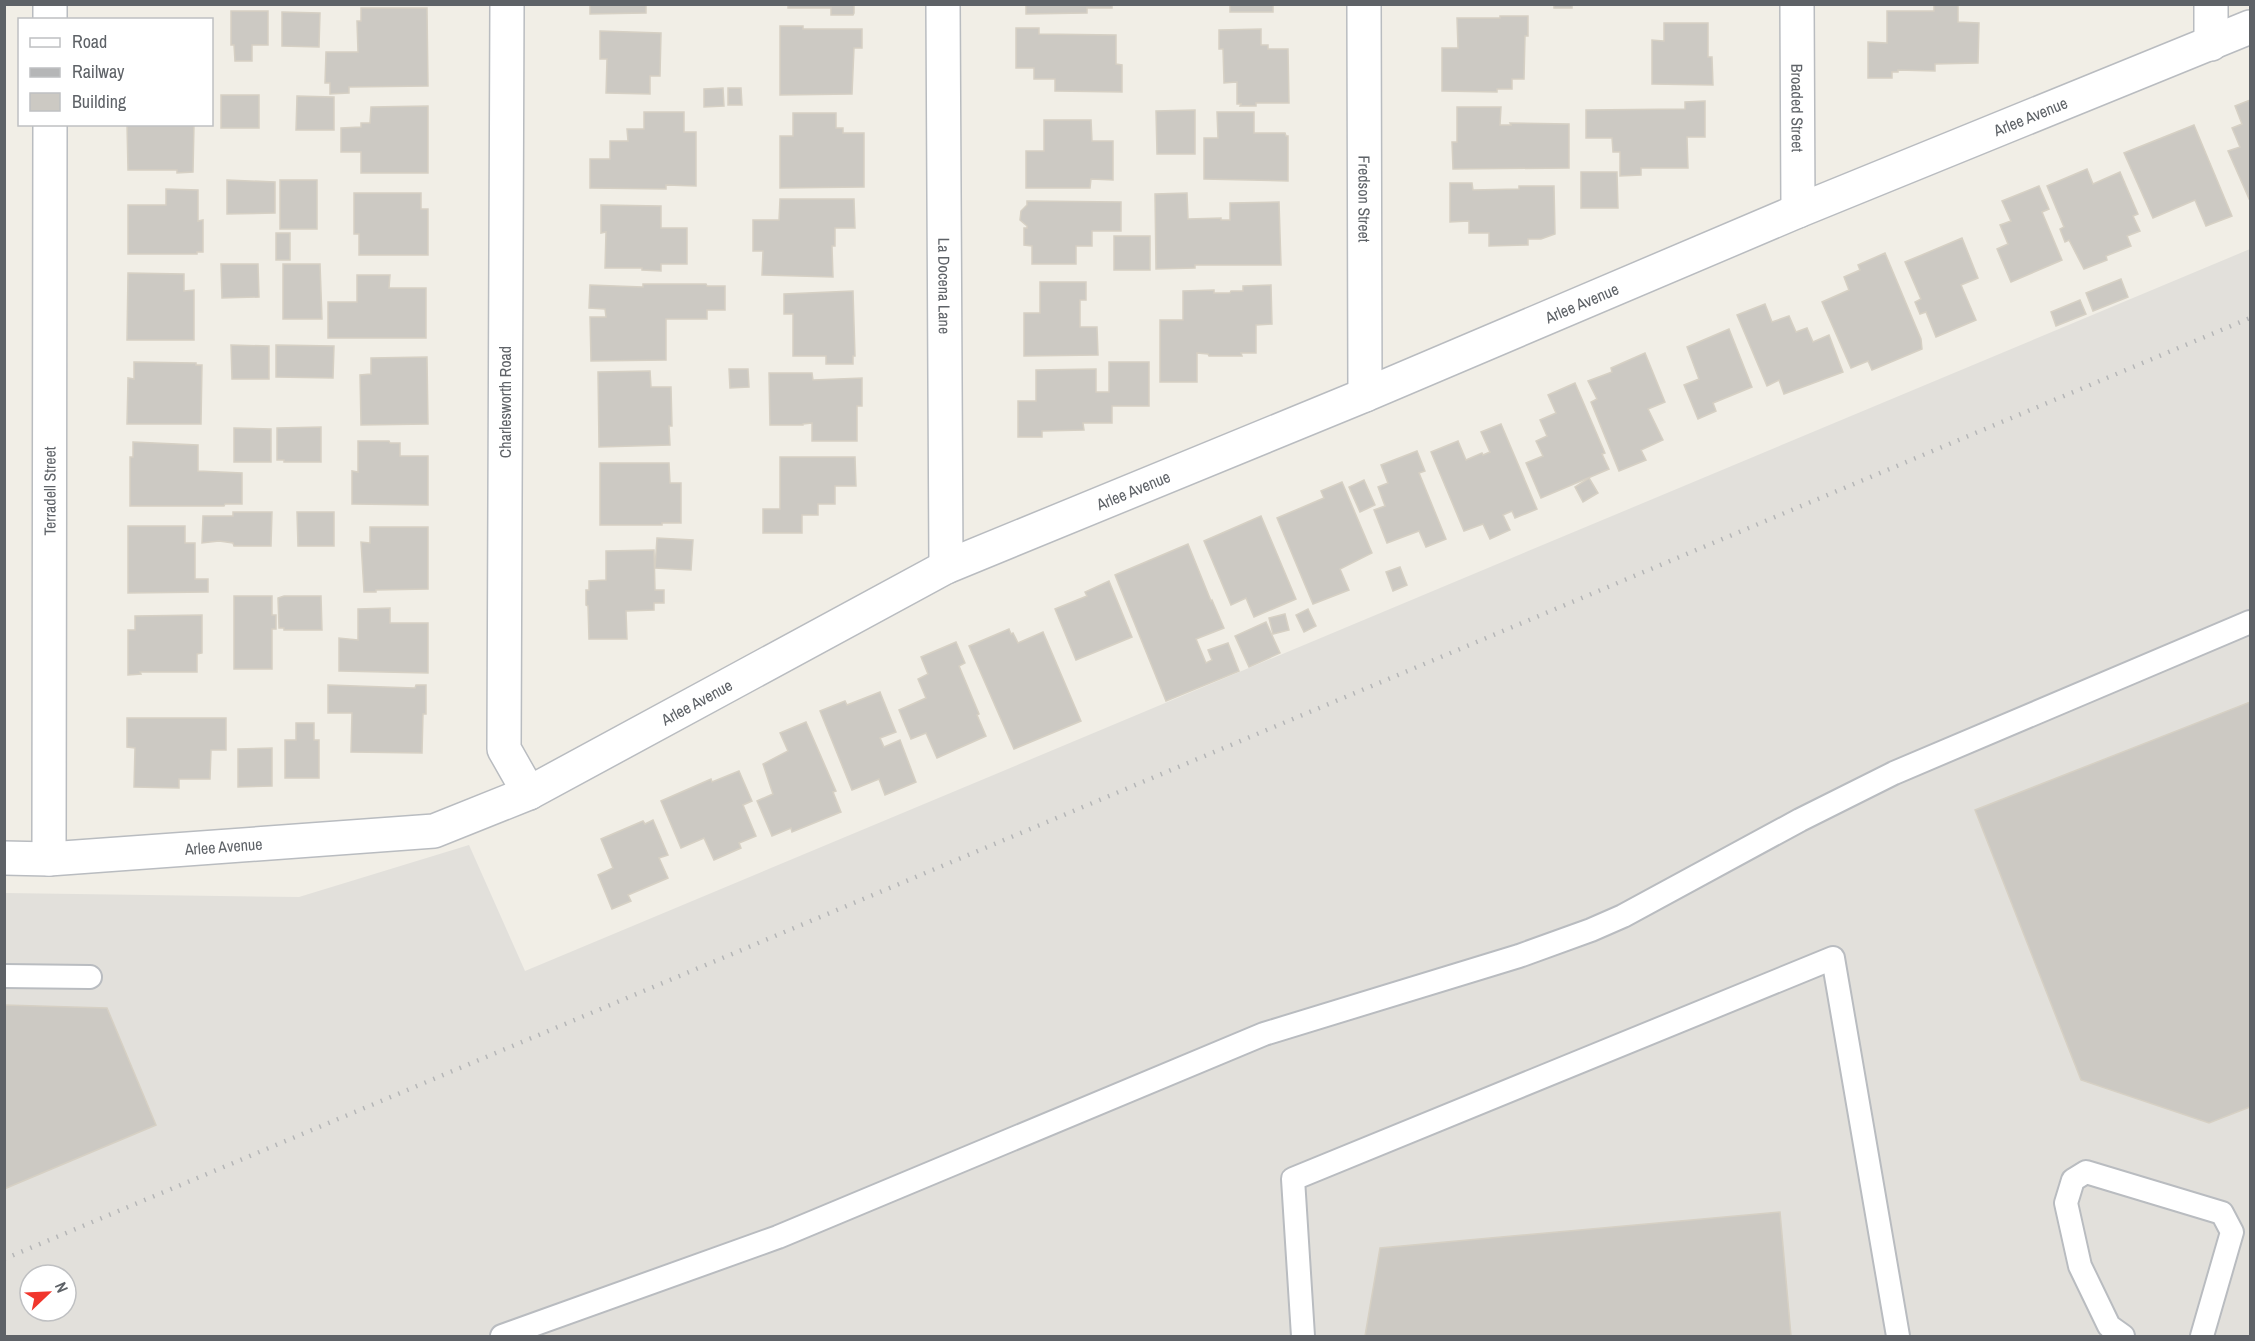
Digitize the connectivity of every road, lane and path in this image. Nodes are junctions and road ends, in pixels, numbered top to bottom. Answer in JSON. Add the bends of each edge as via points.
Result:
{"nodes":[{"id":1,"x":507,"y":4,"type":"edge"},
{"id":2,"x":943,"y":4,"type":"edge"},
{"id":3,"x":1364,"y":4,"type":"edge"},
{"id":4,"x":1797,"y":4,"type":"edge"},
{"id":5,"x":2211,"y":4,"type":"edge"},
{"id":6,"x":2250,"y":27,"type":"edge"},
{"id":7,"x":2211,"y":44,"type":"junction"},
{"id":8,"x":50,"y":126,"type":"edge"},
{"id":9,"x":1798,"y":211,"type":"junction"},
{"id":10,"x":1365,"y":395,"type":"junction"},
{"id":11,"x":946,"y":567,"type":"junction"},
{"id":12,"x":2250,"y":622,"type":"edge"},
{"id":13,"x":529,"y":793,"type":"junction"},
{"id":14,"x":4,"y":858,"type":"edge"},
{"id":15,"x":49,"y":859,"type":"junction"},
{"id":16,"x":4,"y":976,"type":"edge"},
{"id":17,"x":90,"y":977,"type":"dead end"},
{"id":18,"x":502,"y":1336,"type":"edge"},
{"id":19,"x":1303,"y":1336,"type":"edge"},
{"id":20,"x":1898,"y":1336,"type":"edge"},
{"id":21,"x":2123,"y":1336,"type":"edge"},
{"id":22,"x":2202,"y":1336,"type":"edge"}],
"edges":[{"from":1,"to":13,"type":"street","name":"Charlesworth Road","via":[[504,749]]},
{"from":2,"to":11,"type":"street","name":"La Docena Lane"},
{"from":3,"to":10,"type":"street","name":"Fredson Street"},
{"from":4,"to":9,"type":"street","name":"Broaded Street"},
{"from":5,"to":7,"type":"street"},
{"from":6,"to":7,"type":"street","name":"Arlee Avenue"},
{"from":7,"to":9,"type":"street","name":"Arlee Avenue"},
{"from":8,"to":15,"type":"street","name":"Terradell Street"},
{"from":9,"to":10,"type":"street","name":"Arlee Avenue"},
{"from":10,"to":11,"type":"street","name":"Arlee Avenue"},
{"from":11,"to":13,"type":"street","name":"Arlee Avenue"},
{"from":12,"to":18,"type":"lane","via":[[1894,773],[1591,930],[1264,1034],[778,1237]]},
{"from":13,"to":15,"type":"street","name":"Arlee Avenue","via":[[434,831]]},
{"from":14,"to":15,"type":"street","name":"Arlee Avenue"},
{"from":16,"to":17,"type":"lane"},
{"from":19,"to":20,"type":"lane","via":[[1293,1179],[1833,958]]},
{"from":21,"to":22,"type":"lane","via":[[2109,1326],[2080,1266],[2066,1203],[2073,1180],[2086,1172],[2222,1213],[2232,1232]]}]}
